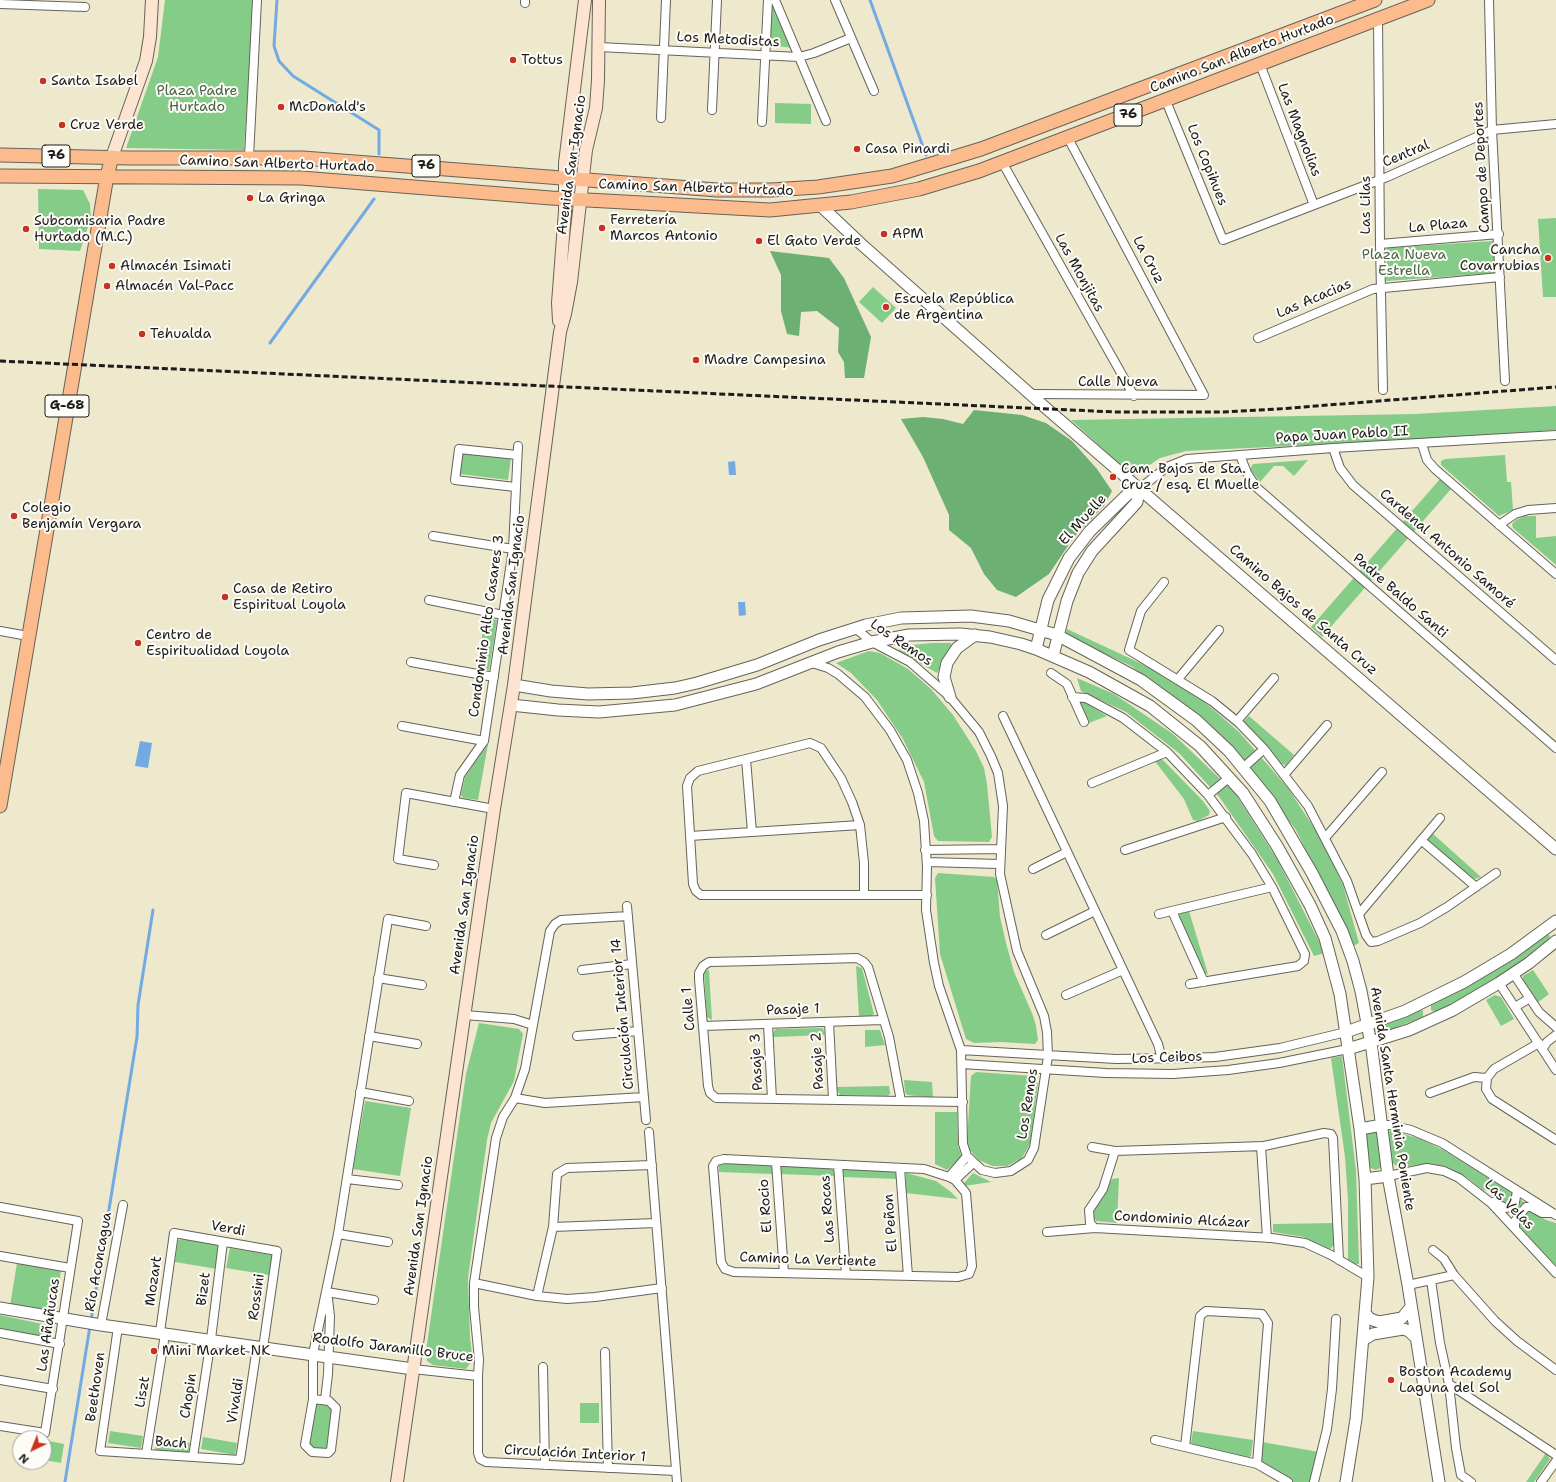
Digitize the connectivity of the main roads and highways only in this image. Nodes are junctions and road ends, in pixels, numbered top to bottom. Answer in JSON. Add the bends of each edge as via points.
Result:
{"nodes":[{"id":1,"x":152,"y":0,"type":"edge"},
{"id":2,"x":585,"y":0,"type":"edge"},
{"id":3,"x":599,"y":0,"type":"edge"},
{"id":4,"x":1375,"y":0,"type":"edge"},
{"id":5,"x":1428,"y":0,"type":"edge"},
{"id":6,"x":0,"y":155,"type":"edge"},
{"id":7,"x":112,"y":157,"type":"junction"},
{"id":8,"x":0,"y":176,"type":"edge"},
{"id":9,"x":107,"y":176,"type":"junction"},
{"id":10,"x":564,"y":178,"type":"junction"},
{"id":11,"x":584,"y":179,"type":"junction"},
{"id":12,"x":565,"y":199,"type":"junction"},
{"id":13,"x":582,"y":199,"type":"junction"},
{"id":14,"x":560,"y":332,"type":"junction"},
{"id":15,"x":0,"y":806,"type":"edge"},
{"id":16,"x":397,"y":1482,"type":"edge"}],
"edges":[{"from":1,"to":7,"type":"main road","via":[[146,60]]},
{"from":2,"to":10,"type":"main road","name":"Avenida San Ignacio"},
{"from":3,"to":11,"type":"main road","name":"Avenida San Ignacio","via":[[597,95],[586,150]]},
{"from":4,"to":11,"type":"main road","name":"Camino San Alberto Hurtado","number":"76","via":[[981,150],[892,176],[818,187],[756,190],[716,190]]},
{"from":5,"to":13,"type":"main road","name":"Camino San Alberto Hurtado","number":"76","via":[[1068,138],[919,189],[859,201],[770,210]]},
{"from":6,"to":7,"type":"main road","name":"Camino San Alberto Hurtado","number":"76"},
{"from":7,"to":9,"type":"main road","number":"G-68"},
{"from":7,"to":10,"type":"main road","name":"Camino San Alberto Hurtado","number":"76","via":[[303,158]]},
{"from":8,"to":9,"type":"main road","name":"Camino San Alberto Hurtado","number":"76"},
{"from":9,"to":12,"type":"main road","name":"Camino San Alberto Hurtado","number":"76","via":[[301,178]]},
{"from":9,"to":15,"type":"main road","number":"G-68"},
{"from":10,"to":11,"type":"main road","name":"Camino San Alberto Hurtado","number":"76"},
{"from":10,"to":12,"type":"main road","name":"Avenida San Ignacio"},
{"from":11,"to":13,"type":"main road","name":"Avenida San Ignacio"},
{"from":12,"to":13,"type":"main road","name":"Camino San Alberto Hurtado","number":"76"},
{"from":12,"to":14,"type":"main road","name":"Avenida San Ignacio","via":[[558,303]]},
{"from":13,"to":14,"type":"main road","name":"Avenida San Ignacio","via":[[571,282]]},
{"from":14,"to":16,"type":"main road","name":"Avenida San Ignacio","via":[[514,685]]}]}
